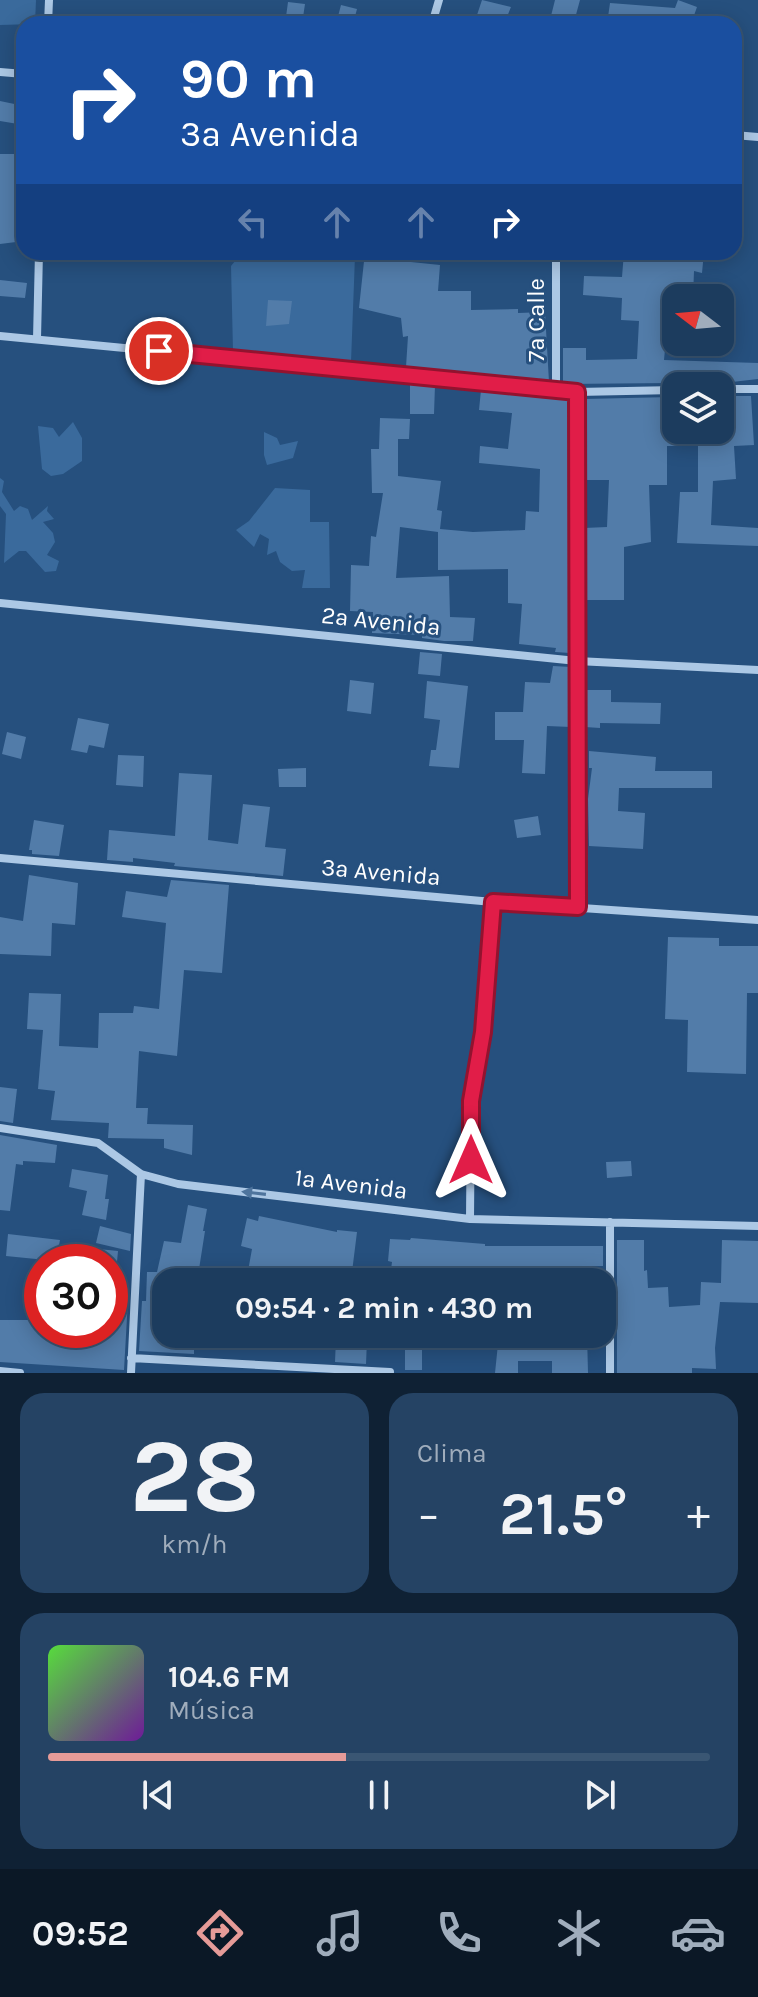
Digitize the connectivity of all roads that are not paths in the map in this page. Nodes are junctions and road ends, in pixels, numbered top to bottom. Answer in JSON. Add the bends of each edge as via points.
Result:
{"nodes":[{"id":1,"x":39,"y":260,"type":"edge"},
{"id":2,"x":556,"y":260,"type":"edge"},
{"id":3,"x":0,"y":336,"type":"edge"},
{"id":4,"x":37,"y":339,"type":"junction"},
{"id":5,"x":556,"y":389,"type":"junction"},
{"id":6,"x":734,"y":389,"type":"edge"},
{"id":7,"x":758,"y":389,"type":"edge"},
{"id":8,"x":662,"y":390,"type":"edge"},
{"id":9,"x":577,"y":392,"type":"junction"},
{"id":10,"x":0,"y":603,"type":"edge"},
{"id":11,"x":577,"y":661,"type":"junction"},
{"id":12,"x":758,"y":670,"type":"edge"},
{"id":13,"x":0,"y":858,"type":"edge"},
{"id":14,"x":493,"y":902,"type":"junction"},
{"id":15,"x":578,"y":907,"type":"junction"},
{"id":16,"x":758,"y":920,"type":"edge"},
{"id":17,"x":0,"y":1128,"type":"edge"},
{"id":18,"x":141,"y":1174,"type":"junction"},
{"id":19,"x":470,"y":1219,"type":"junction"},
{"id":20,"x":610,"y":1222,"type":"junction"},
{"id":21,"x":758,"y":1226,"type":"edge"},
{"id":22,"x":131,"y":1358,"type":"junction"},
{"id":23,"x":0,"y":1371,"type":"edge"},
{"id":24,"x":390,"y":1372,"type":"edge"},
{"id":25,"x":20,"y":1373,"type":"edge"},
{"id":26,"x":131,"y":1373,"type":"edge"},
{"id":27,"x":610,"y":1373,"type":"edge"}],
"edges":[{"from":1,"to":4,"type":"street"},
{"from":2,"to":5,"type":"street","name":"7a Calle"},
{"from":3,"to":4,"type":"street"},
{"from":4,"to":5,"type":"street"},
{"from":5,"to":9,"type":"street"},
{"from":6,"to":7,"type":"street"},
{"from":8,"to":9,"type":"street"},
{"from":9,"to":11,"type":"street"},
{"from":10,"to":11,"type":"street","name":"2a Avenida"},
{"from":11,"to":12,"type":"street","name":"2a Avenida"},
{"from":11,"to":15,"type":"street"},
{"from":13,"to":14,"type":"street","name":"3a Avenida"},
{"from":14,"to":15,"type":"street","name":"3a Avenida"},
{"from":14,"to":19,"type":"street","via":[[483,1032],[471,1101]]},
{"from":15,"to":16,"type":"street","name":"3a Avenida"},
{"from":17,"to":18,"type":"street","name":"1a Avenida","via":[[98,1143]]},
{"from":19,"to":18,"type":"street","name":"1a Avenida","one_way":true,"via":[[178,1184]]},
{"from":18,"to":22,"type":"street"},
{"from":19,"to":20,"type":"street","name":"1a Avenida"},
{"from":20,"to":21,"type":"street","name":"1a Avenida"},
{"from":20,"to":27,"type":"street"},
{"from":22,"to":24,"type":"street"},
{"from":22,"to":26,"type":"street"},
{"from":23,"to":25,"type":"street"}]}
